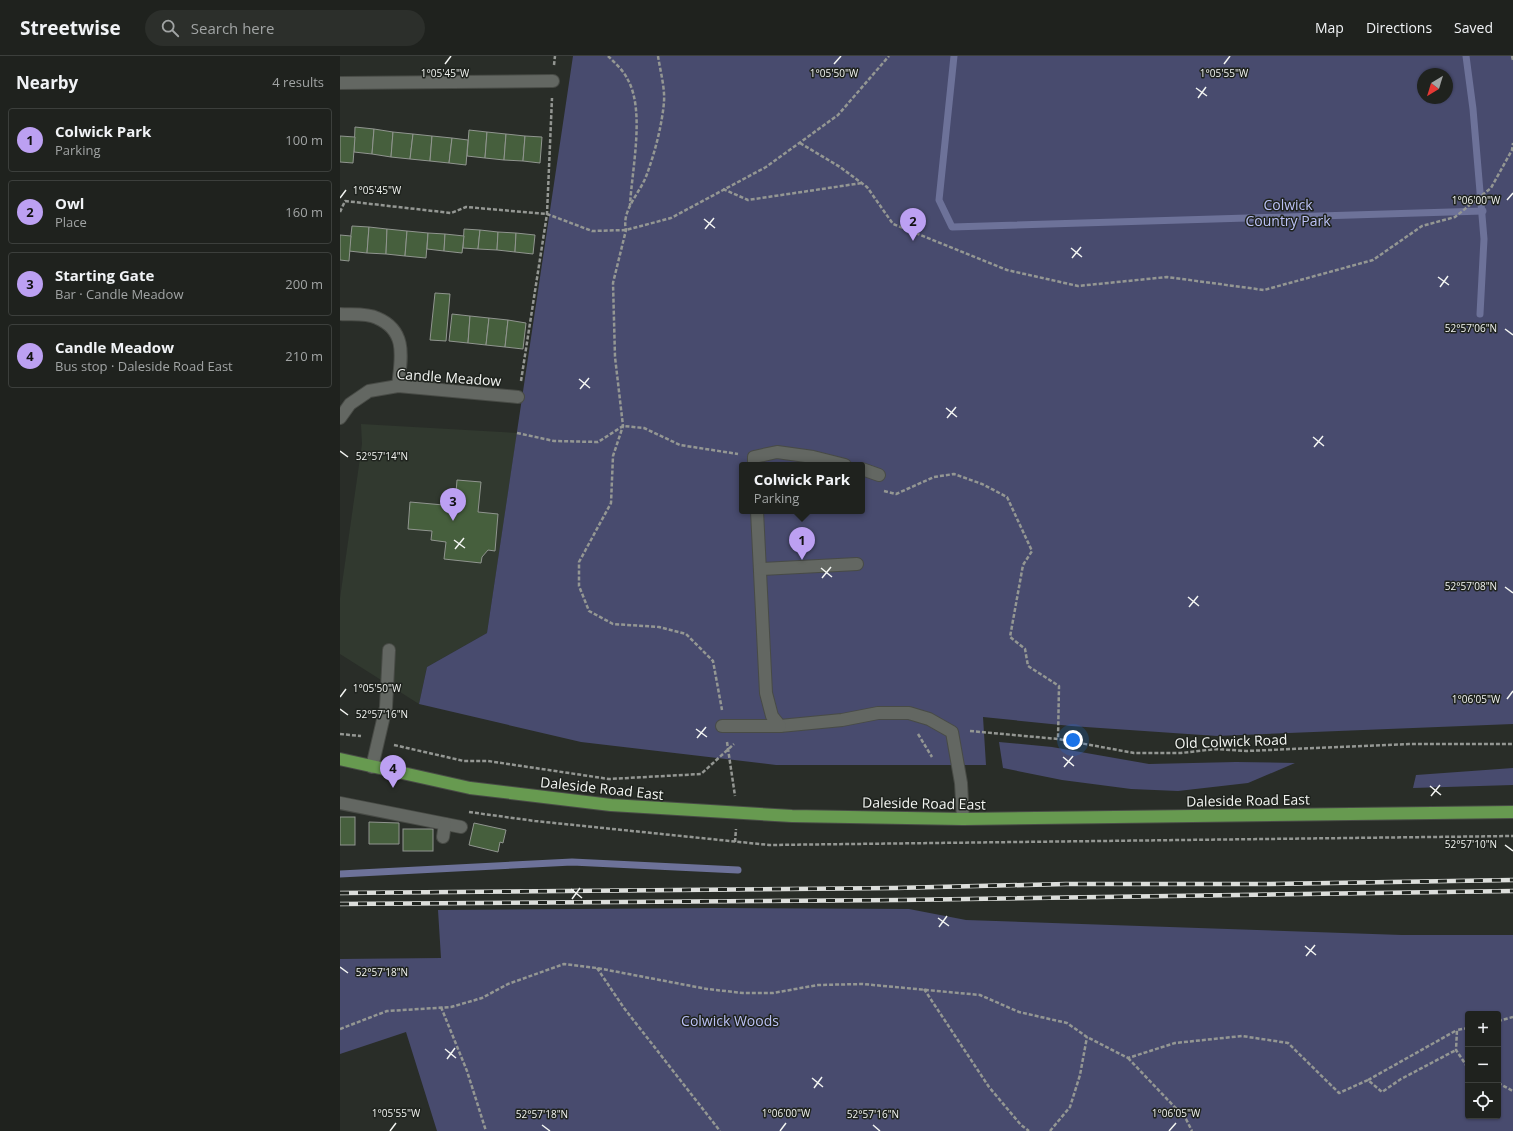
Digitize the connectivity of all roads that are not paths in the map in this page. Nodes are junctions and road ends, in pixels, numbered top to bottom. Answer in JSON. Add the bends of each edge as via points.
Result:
{"nodes":[{"id":1,"x":553,"y":81,"type":"road end"},
{"id":2,"x":340,"y":83,"type":"edge"},
{"id":3,"x":340,"y":314,"type":"edge"},
{"id":4,"x":398,"y":386,"type":"junction"},
{"id":5,"x":518,"y":398,"type":"road end"},
{"id":6,"x":340,"y":418,"type":"edge"},
{"id":7,"x":754,"y":461,"type":"edge"},
{"id":8,"x":833,"y":462,"type":"edge"},
{"id":9,"x":865,"y":471,"type":"edge"},
{"id":10,"x":879,"y":475,"type":"dead end"},
{"id":11,"x":757,"y":514,"type":"edge"},
{"id":12,"x":857,"y":564,"type":"dead end"},
{"id":13,"x":760,"y":569,"type":"junction"},
{"id":14,"x":389,"y":650,"type":"dead end"},
{"id":15,"x":722,"y":726,"type":"road end"},
{"id":16,"x":780,"y":726,"type":"junction"},
{"id":17,"x":340,"y":760,"type":"edge"},
{"id":18,"x":372,"y":767,"type":"junction"},
{"id":19,"x":340,"y":803,"type":"edge"},
{"id":20,"x":1513,"y":812,"type":"edge"},
{"id":21,"x":963,"y":819,"type":"junction"},
{"id":22,"x":445,"y":824,"type":"junction"},
{"id":23,"x":461,"y":827,"type":"dead end"},
{"id":24,"x":443,"y":837,"type":"dead end"}],
"edges":[{"from":1,"to":2,"type":"street"},
{"from":3,"to":4,"type":"street","via":[[377,317],[398,334],[401,346]]},
{"from":4,"to":5,"type":"street","name":"Candle Meadow"},
{"from":4,"to":6,"type":"street","name":"Candle Meadow","via":[[369,391],[350,404]]},
{"from":7,"to":8,"type":"street","via":[[777,452]]},
{"from":9,"to":10,"type":"street"},
{"from":11,"to":13,"type":"street"},
{"from":12,"to":13,"type":"street"},
{"from":13,"to":16,"type":"street","via":[[766,693],[772,716]]},
{"from":14,"to":18,"type":"street","via":[[386,707]]},
{"from":15,"to":16,"type":"street"},
{"from":16,"to":21,"type":"street","via":[[842,720],[878,713],[909,713],[929,719],[952,732],[961,783]]},
{"from":17,"to":18,"type":"main road","name":"Daleside Road East"},
{"from":18,"to":21,"type":"main road","name":"Daleside Road East","via":[[470,788],[611,805],[792,816]]},
{"from":19,"to":22,"type":"street"},
{"from":20,"to":21,"type":"main road","name":"Daleside Road East"},
{"from":22,"to":23,"type":"street"},
{"from":22,"to":24,"type":"street"}]}
